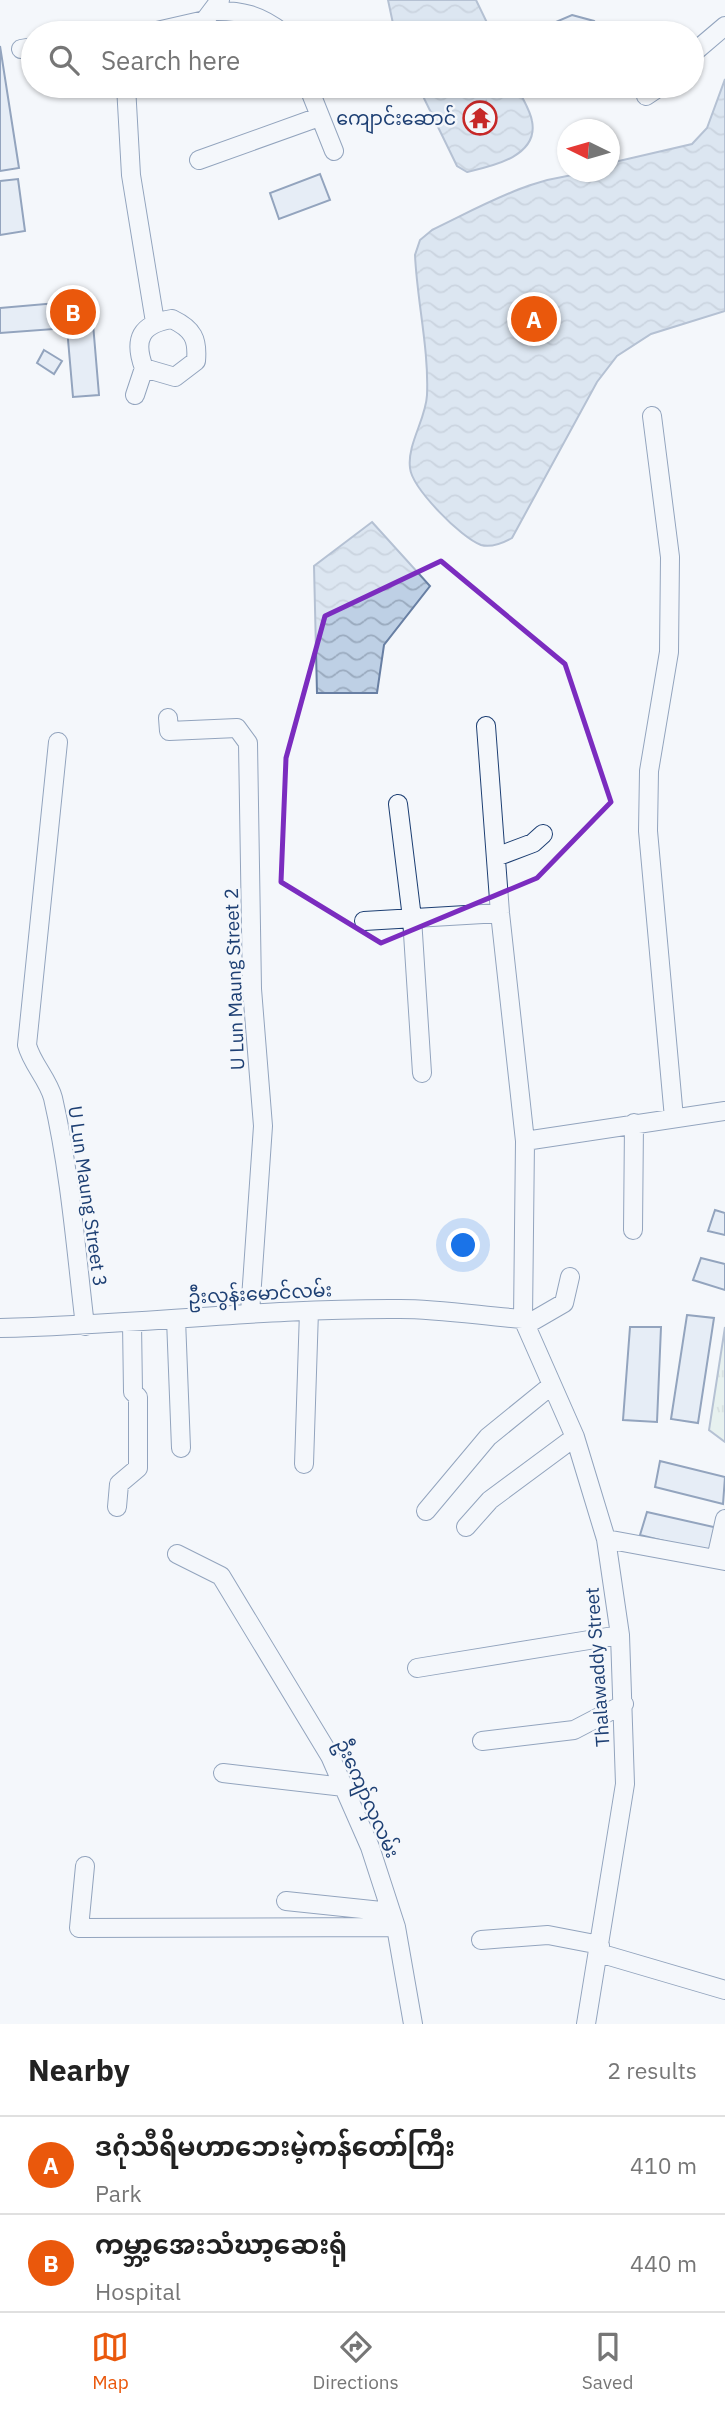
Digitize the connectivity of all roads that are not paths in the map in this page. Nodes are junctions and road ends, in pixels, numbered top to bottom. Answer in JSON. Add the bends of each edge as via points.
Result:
{"nodes":[{"id":1,"x":216,"y":5,"type":"edge"},
{"id":2,"x":201,"y":21,"type":"edge"},
{"id":3,"x":268,"y":21,"type":"edge"},
{"id":4,"x":725,"y":26,"type":"edge"},
{"id":5,"x":704,"y":44,"type":"edge"},
{"id":6,"x":127,"y":98,"type":"edge"},
{"id":7,"x":312,"y":98,"type":"edge"},
{"id":8,"x":318,"y":117,"type":"junction"},
{"id":9,"x":334,"y":151,"type":"dead end"},
{"id":10,"x":199,"y":160,"type":"dead end"},
{"id":11,"x":155,"y":322,"type":"junction"},
{"id":12,"x":144,"y":368,"type":"junction"},
{"id":13,"x":135,"y":395,"type":"dead end"},
{"id":14,"x":652,"y":416,"type":"dead end"},
{"id":15,"x":167,"y":718,"type":"dead end"},
{"id":16,"x":486,"y":726,"type":"dead end"},
{"id":17,"x":58,"y":743,"type":"dead end"},
{"id":18,"x":398,"y":803,"type":"dead end"},
{"id":19,"x":543,"y":834,"type":"dead end"},
{"id":20,"x":496,"y":857,"type":"junction"},
{"id":21,"x":500,"y":913,"type":"junction"},
{"id":22,"x":412,"y":918,"type":"junction"},
{"id":23,"x":364,"y":921,"type":"dead end"},
{"id":24,"x":422,"y":1073,"type":"dead end"},
{"id":25,"x":725,"y":1111,"type":"edge"},
{"id":26,"x":674,"y":1118,"type":"junction"},
{"id":27,"x":634,"y":1123,"type":"junction"},
{"id":28,"x":525,"y":1141,"type":"junction"},
{"id":29,"x":633,"y":1230,"type":"dead end"},
{"id":30,"x":570,"y":1277,"type":"dead end"},
{"id":31,"x":309,"y":1311,"type":"junction"},
{"id":32,"x":250,"y":1313,"type":"junction"},
{"id":33,"x":176,"y":1319,"type":"junction"},
{"id":34,"x":524,"y":1322,"type":"junction"},
{"id":35,"x":132,"y":1323,"type":"junction"},
{"id":36,"x":85,"y":1326,"type":"junction"},
{"id":37,"x":0,"y":1328,"type":"edge"},
{"id":38,"x":552,"y":1385,"type":"junction"},
{"id":39,"x":575,"y":1437,"type":"junction"},
{"id":40,"x":181,"y":1448,"type":"dead end"},
{"id":41,"x":304,"y":1464,"type":"dead end"},
{"id":42,"x":117,"y":1507,"type":"dead end"},
{"id":43,"x":426,"y":1511,"type":"dead end"},
{"id":44,"x":725,"y":1520,"type":"edge"},
{"id":45,"x":466,"y":1527,"type":"dead end"},
{"id":46,"x":607,"y":1539,"type":"junction"},
{"id":47,"x":177,"y":1555,"type":"dead end"},
{"id":48,"x":721,"y":1560,"type":"edge"},
{"id":49,"x":620,"y":1635,"type":"junction"},
{"id":50,"x":417,"y":1668,"type":"dead end"},
{"id":51,"x":624,"y":1704,"type":"junction"},
{"id":52,"x":482,"y":1741,"type":"dead end"},
{"id":53,"x":223,"y":1773,"type":"dead end"},
{"id":54,"x":344,"y":1787,"type":"junction"},
{"id":55,"x":85,"y":1866,"type":"dead end"},
{"id":56,"x":286,"y":1901,"type":"dead end"},
{"id":57,"x":393,"y":1920,"type":"junction"},
{"id":58,"x":481,"y":1940,"type":"dead end"},
{"id":59,"x":599,"y":1949,"type":"junction"},
{"id":60,"x":725,"y":1990,"type":"edge"},
{"id":61,"x":413,"y":2024,"type":"edge"},
{"id":62,"x":586,"y":2024,"type":"edge"}],
"edges":[{"from":1,"to":2,"type":"street"},
{"from":1,"to":3,"type":"street"},
{"from":4,"to":5,"type":"street"},
{"from":6,"to":11,"type":"street","via":[[131,175]]},
{"from":7,"to":8,"type":"street"},
{"from":8,"to":9,"type":"street"},
{"from":8,"to":10,"type":"street"},
{"from":11,"to":12,"type":"street","via":[[142,334],[138,352]]},
{"from":11,"to":12,"type":"street","via":[[173,319],[189,327],[198,343],[196,361],[174,377]]},
{"from":12,"to":13,"type":"street"},
{"from":14,"to":26,"type":"street","via":[[670,557],[669,652],[649,771],[648,831]]},
{"from":15,"to":32,"type":"street","name":"U Lun Maung Street 2","via":[[169,731],[237,728],[248,743],[252,989],[263,1126]]},
{"from":16,"to":20,"type":"street"},
{"from":17,"to":36,"type":"street","name":"U Lun Maung Street 3","via":[[27,1045],[52,1093]]},
{"from":18,"to":22,"type":"street"},
{"from":19,"to":20,"type":"street","via":[[533,843]]},
{"from":20,"to":21,"type":"street"},
{"from":21,"to":22,"type":"street"},
{"from":21,"to":28,"type":"street"},
{"from":22,"to":23,"type":"street"},
{"from":22,"to":24,"type":"street"},
{"from":25,"to":26,"type":"street"},
{"from":26,"to":27,"type":"street"},
{"from":27,"to":28,"type":"street"},
{"from":27,"to":29,"type":"street"},
{"from":28,"to":34,"type":"street"},
{"from":30,"to":34,"type":"street","via":[[564,1303]]},
{"from":31,"to":32,"type":"street","name":"ဦးလွန်းမောင်လမ်း"},
{"from":31,"to":34,"type":"street","name":"ဦးလွန်းမောင်လမ်း","via":[[403,1308]]},
{"from":31,"to":41,"type":"street"},
{"from":32,"to":33,"type":"street","name":"ဦးလွန်းမောင်လမ်း"},
{"from":33,"to":35,"type":"street","name":"ဦးလွန်းမောင်လမ်း"},
{"from":33,"to":40,"type":"street"},
{"from":34,"to":38,"type":"street","name":"Thalawaddy Street"},
{"from":35,"to":36,"type":"street","name":"ဦးလွန်းမောင်လမ်း"},
{"from":35,"to":42,"type":"street","via":[[138,1468],[119,1484]]},
{"from":36,"to":37,"type":"street","name":"ဦးလွန်းမောင်လမ်း"},
{"from":38,"to":39,"type":"street","name":"Thalawaddy Street"},
{"from":38,"to":43,"type":"street","via":[[488,1437]]},
{"from":39,"to":45,"type":"street","via":[[490,1500]]},
{"from":39,"to":46,"type":"street","name":"Thalawaddy Street"},
{"from":44,"to":48,"type":"street"},
{"from":46,"to":48,"type":"street"},
{"from":46,"to":49,"type":"street","name":"Thalawaddy Street"},
{"from":47,"to":54,"type":"street","name":"ဦးကျော်လှလမ်း","via":[[221,1576],[330,1756]]},
{"from":49,"to":50,"type":"street"},
{"from":49,"to":51,"type":"street","name":"Thalawaddy Street"},
{"from":51,"to":52,"type":"street","via":[[574,1730]]},
{"from":51,"to":59,"type":"street","name":"Thalawaddy Street","via":[[625,1784]]},
{"from":53,"to":54,"type":"street"},
{"from":54,"to":57,"type":"street","name":"ဦးကျော်လှလမ်း","via":[[370,1847]]},
{"from":55,"to":57,"type":"street","via":[[79,1928]]},
{"from":56,"to":57,"type":"street"},
{"from":57,"to":61,"type":"street","name":"ဦးကျော်လှလမ်း"},
{"from":58,"to":59,"type":"street","via":[[548,1935]]},
{"from":59,"to":60,"type":"street"},
{"from":59,"to":62,"type":"street","name":"Thalawaddy Street"}]}
